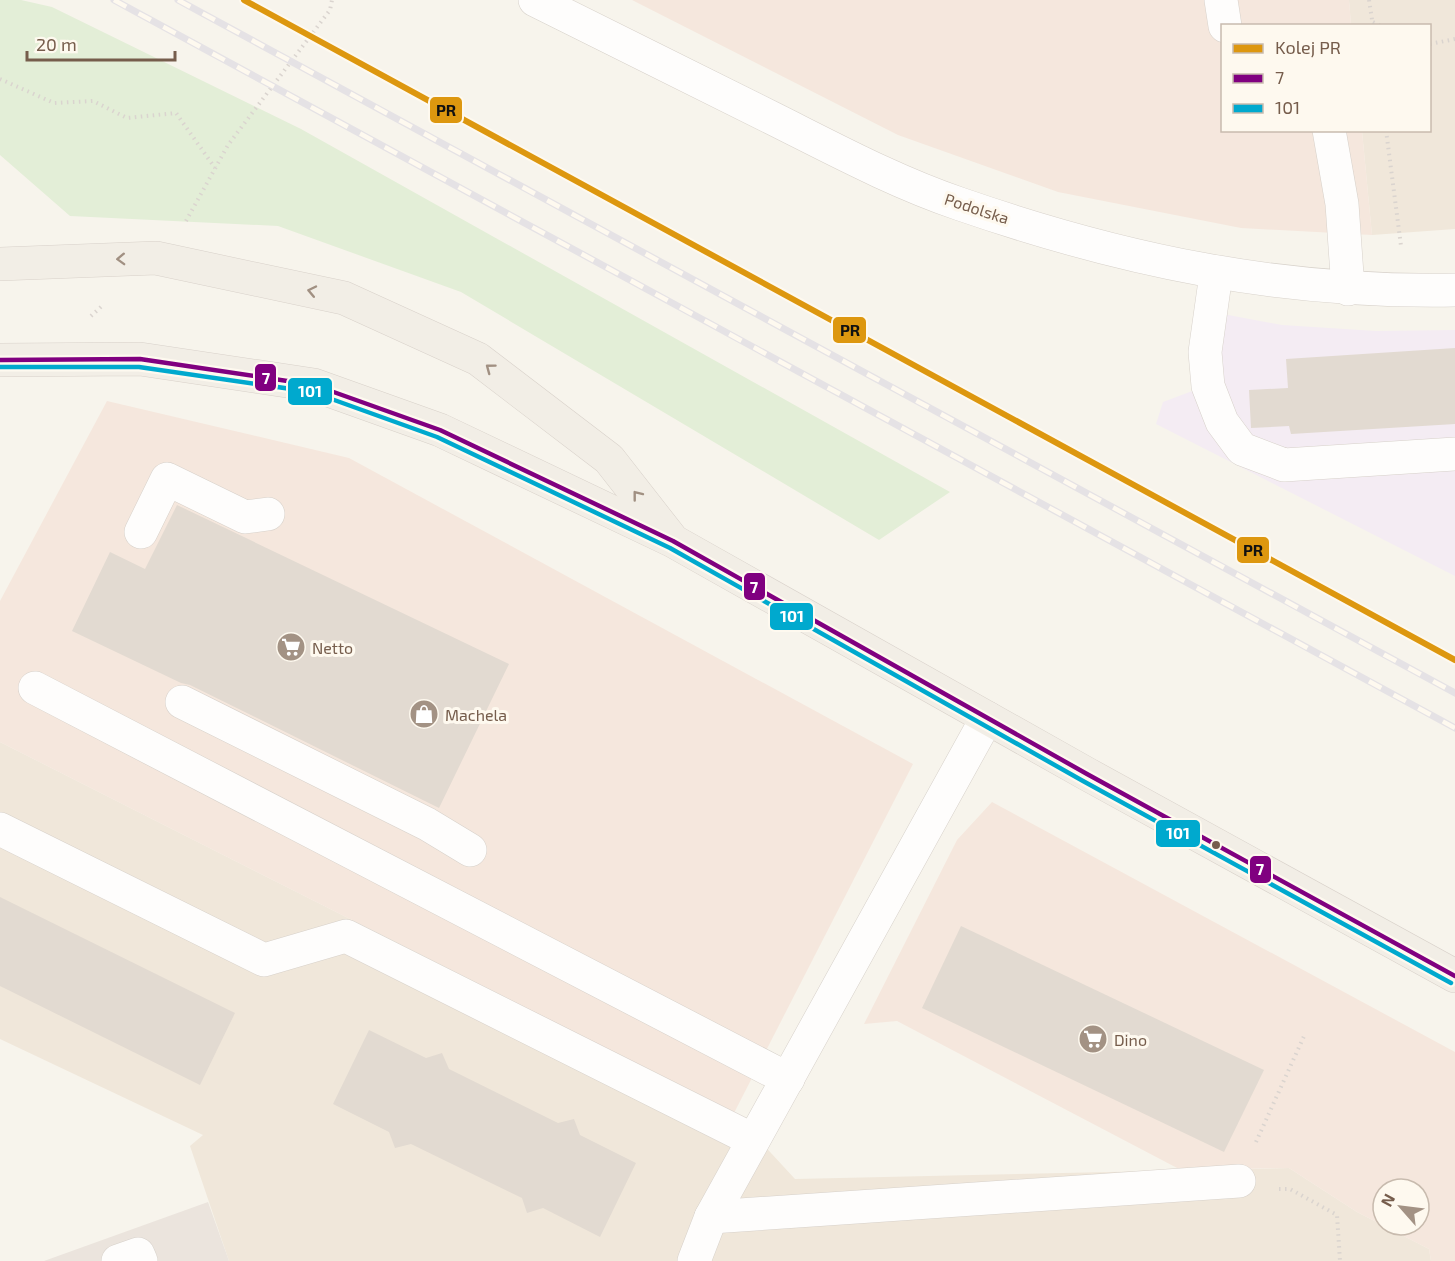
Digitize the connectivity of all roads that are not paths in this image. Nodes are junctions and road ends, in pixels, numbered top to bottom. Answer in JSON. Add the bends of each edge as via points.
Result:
{"nodes":[{"id":1,"x":535,"y":0,"type":"edge"},
{"id":2,"x":1221,"y":0,"type":"edge"},
{"id":3,"x":1225,"y":24,"type":"edge"},
{"id":4,"x":1329,"y":132,"type":"edge"},
{"id":5,"x":0,"y":264,"type":"edge"},
{"id":6,"x":1216,"y":274,"type":"junction"},
{"id":7,"x":1348,"y":289,"type":"junction"},
{"id":8,"x":1441,"y":290,"type":"edge"},
{"id":9,"x":0,"y":360,"type":"edge"},
{"id":10,"x":1455,"y":454,"type":"edge"},
{"id":11,"x":268,"y":514,"type":"dead end"},
{"id":12,"x":141,"y":532,"type":"dead end"},
{"id":13,"x":673,"y":541,"type":"junction"},
{"id":14,"x":35,"y":688,"type":"dead end"},
{"id":15,"x":182,"y":702,"type":"dead end"},
{"id":16,"x":987,"y":718,"type":"junction"},
{"id":17,"x":0,"y":829,"type":"edge"},
{"id":18,"x":470,"y":850,"type":"dead end"},
{"id":19,"x":1455,"y":976,"type":"edge"},
{"id":20,"x":788,"y":1079,"type":"junction"},
{"id":21,"x":753,"y":1140,"type":"junction"},
{"id":22,"x":1239,"y":1181,"type":"road end"},
{"id":23,"x":711,"y":1217,"type":"junction"},
{"id":24,"x":118,"y":1261,"type":"edge"},
{"id":25,"x":141,"y":1261,"type":"edge"},
{"id":26,"x":694,"y":1261,"type":"edge"}],
"edges":[{"from":1,"to":6,"type":"street","name":"Podolska","via":[[869,167],[959,204],[1121,253]]},
{"from":2,"to":3,"type":"street"},
{"from":4,"to":7,"type":"street","via":[[1342,204]]},
{"from":13,"to":5,"type":"main road","one_way":true,"via":[[609,459],[478,359],[344,298],[156,258]]},
{"from":6,"to":7,"type":"street","name":"Podolska"},
{"from":6,"to":10,"type":"street","via":[[1205,352],[1208,386],[1222,422],[1242,448],[1284,465]]},
{"from":7,"to":8,"type":"street","name":"Podolska"},
{"from":9,"to":13,"type":"main road","via":[[140,359],[314,385],[440,430]]},
{"from":11,"to":12,"type":"street","via":[[245,517],[167,479]]},
{"from":13,"to":16,"type":"main road"},
{"from":14,"to":20,"type":"street"},
{"from":15,"to":18,"type":"street","via":[[427,824]]},
{"from":16,"to":19,"type":"main road"},
{"from":16,"to":20,"type":"street"},
{"from":17,"to":21,"type":"street","via":[[264,960],[346,936]]},
{"from":20,"to":21,"type":"street"},
{"from":21,"to":23,"type":"street"},
{"from":22,"to":23,"type":"street"},
{"from":23,"to":26,"type":"street"},
{"from":24,"to":25,"type":"street","via":[[138,1254]]}]}
